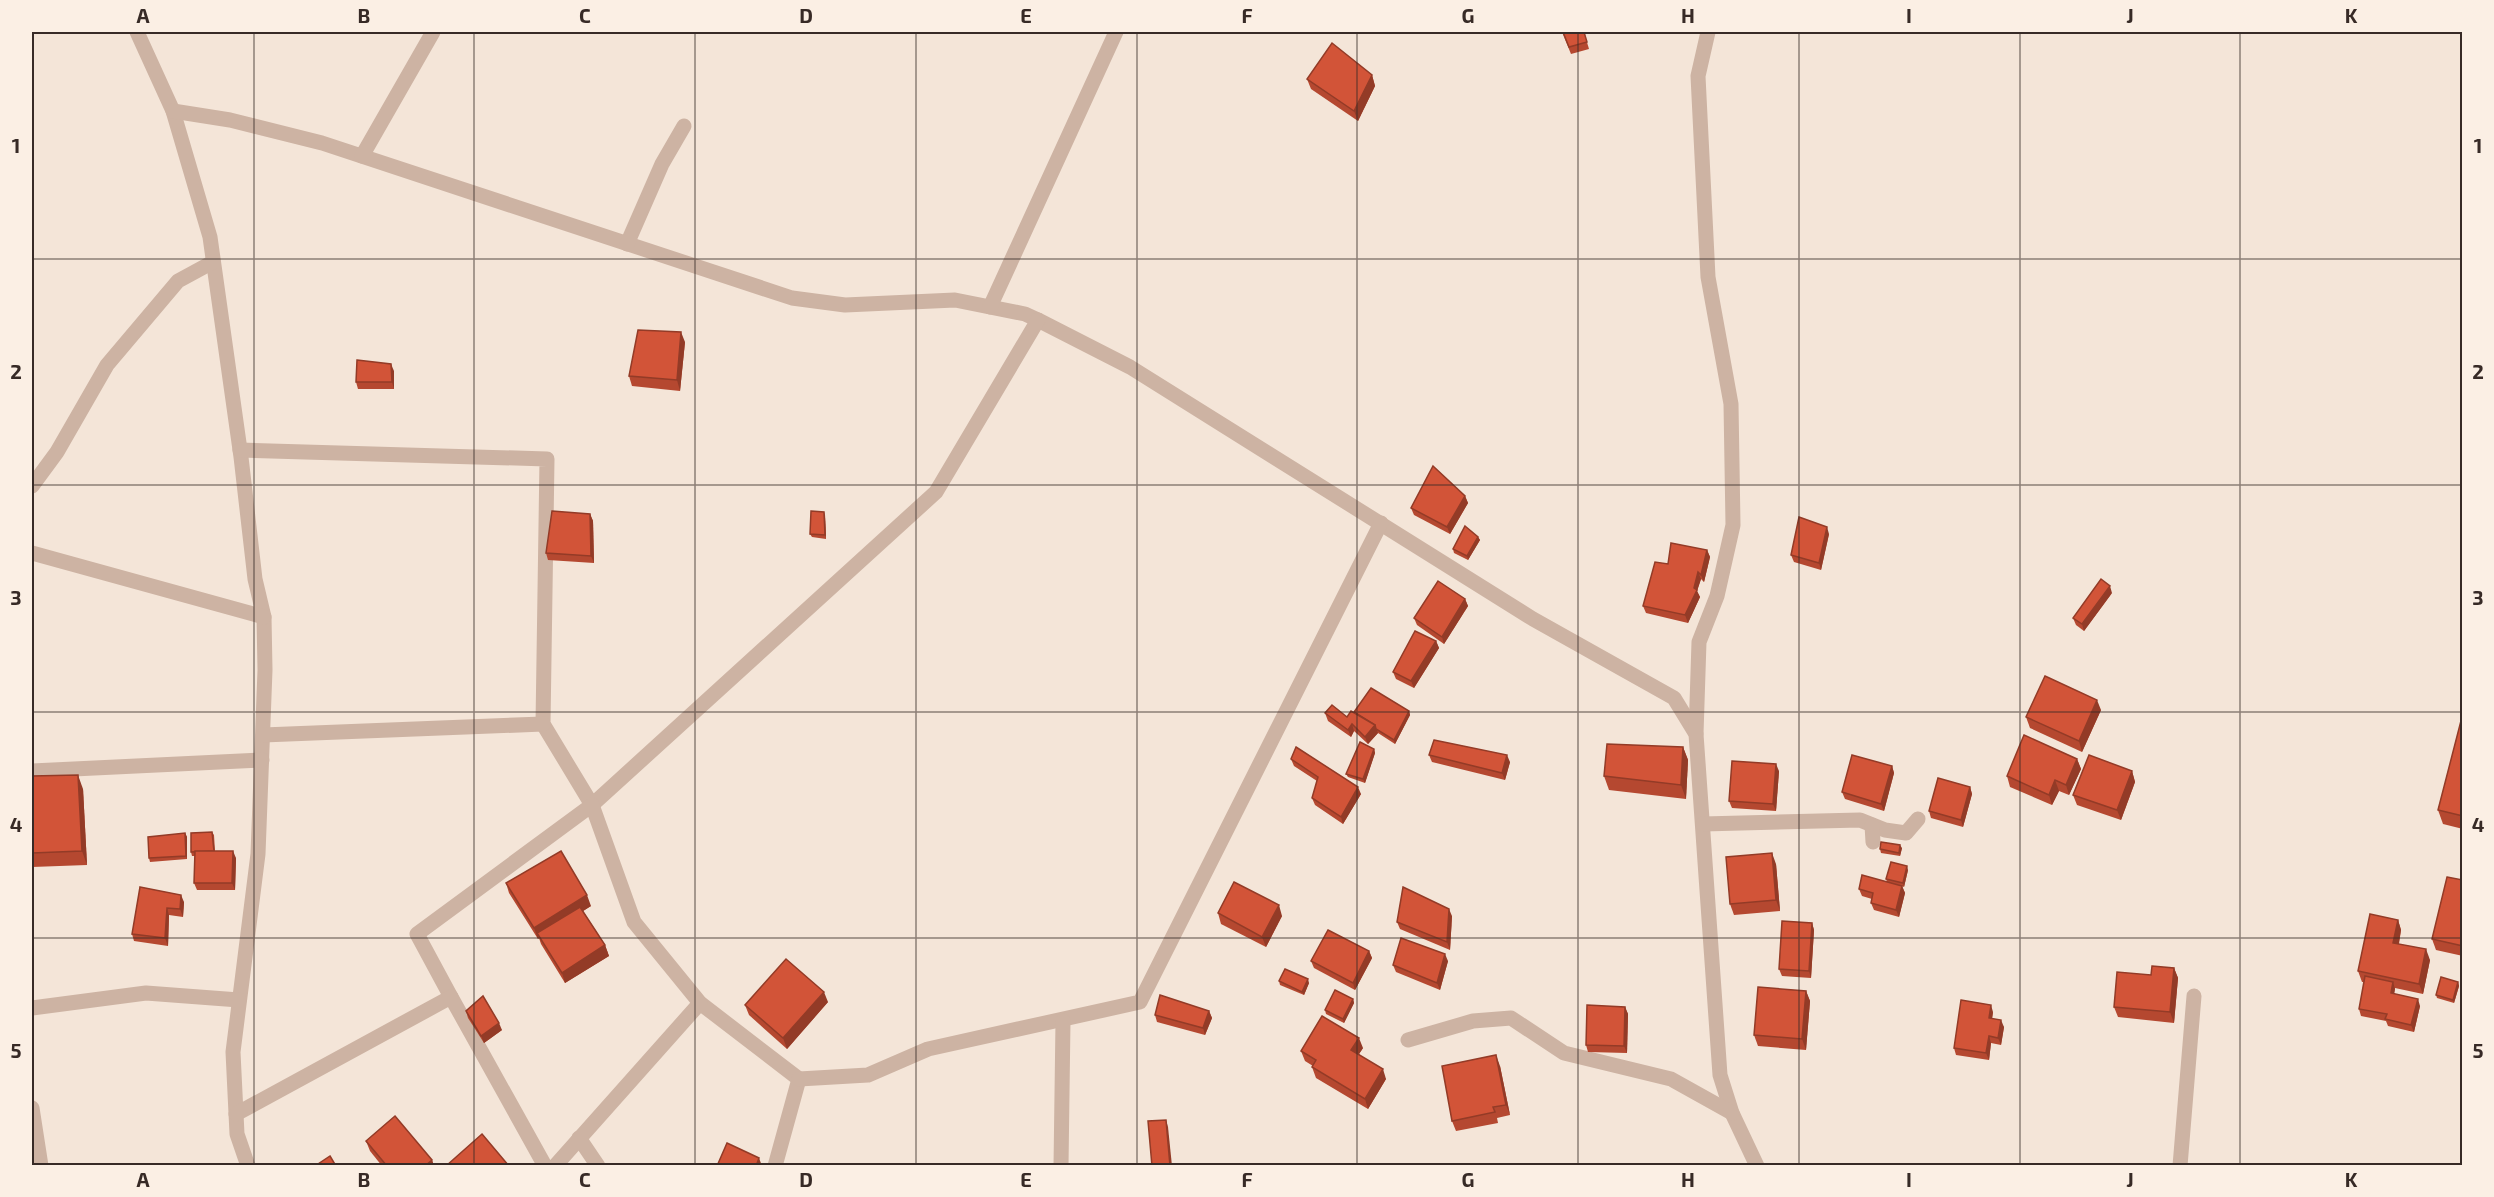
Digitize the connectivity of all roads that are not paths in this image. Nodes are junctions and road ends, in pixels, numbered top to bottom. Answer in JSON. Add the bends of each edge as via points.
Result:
{"nodes":[{"id":1,"x":137,"y":32,"type":"edge"},
{"id":2,"x":434,"y":32,"type":"edge"},
{"id":3,"x":1116,"y":32,"type":"edge"},
{"id":4,"x":1708,"y":32,"type":"edge"},
{"id":5,"x":173,"y":111,"type":"junction"},
{"id":6,"x":684,"y":126,"type":"dead end"},
{"id":7,"x":362,"y":156,"type":"junction"},
{"id":8,"x":627,"y":244,"type":"junction"},
{"id":9,"x":213,"y":262,"type":"junction"},
{"id":10,"x":990,"y":307,"type":"junction"},
{"id":11,"x":1038,"y":320,"type":"junction"},
{"id":12,"x":240,"y":450,"type":"junction"},
{"id":13,"x":32,"y":486,"type":"edge"},
{"id":14,"x":1381,"y":523,"type":"junction"},
{"id":15,"x":32,"y":553,"type":"edge"},
{"id":16,"x":264,"y":617,"type":"junction"},
{"id":17,"x":543,"y":724,"type":"junction"},
{"id":18,"x":1696,"y":734,"type":"junction"},
{"id":19,"x":263,"y":735,"type":"junction"},
{"id":20,"x":262,"y":760,"type":"junction"},
{"id":21,"x":32,"y":771,"type":"edge"},
{"id":22,"x":592,"y":805,"type":"junction"},
{"id":23,"x":1918,"y":819,"type":"dead end"},
{"id":24,"x":1703,"y":824,"type":"junction"},
{"id":25,"x":1872,"y":825,"type":"junction"},
{"id":26,"x":1873,"y":842,"type":"dead end"},
{"id":27,"x":2194,"y":996,"type":"dead end"},
{"id":28,"x":451,"y":997,"type":"junction"},
{"id":29,"x":239,"y":1000,"type":"junction"},
{"id":30,"x":700,"y":1003,"type":"junction"},
{"id":31,"x":32,"y":1008,"type":"edge"},
{"id":32,"x":1063,"y":1021,"type":"junction"},
{"id":33,"x":1408,"y":1040,"type":"dead end"},
{"id":34,"x":799,"y":1079,"type":"junction"},
{"id":35,"x":32,"y":1108,"type":"edge"},
{"id":36,"x":1732,"y":1113,"type":"junction"},
{"id":37,"x":236,"y":1114,"type":"junction"},
{"id":38,"x":579,"y":1138,"type":"junction"},
{"id":39,"x":41,"y":1166,"type":"edge"},
{"id":40,"x":248,"y":1166,"type":"edge"},
{"id":41,"x":545,"y":1166,"type":"edge"},
{"id":42,"x":555,"y":1166,"type":"edge"},
{"id":43,"x":598,"y":1166,"type":"edge"},
{"id":44,"x":776,"y":1166,"type":"edge"},
{"id":45,"x":1061,"y":1166,"type":"edge"},
{"id":46,"x":1757,"y":1166,"type":"edge"},
{"id":47,"x":2180,"y":1166,"type":"edge"}],
"edges":[{"from":1,"to":5,"type":"street"},
{"from":2,"to":7,"type":"street"},
{"from":3,"to":10,"type":"street"},
{"from":4,"to":18,"type":"street","via":[[1698,76],[1700,123],[1708,277],[1731,404],[1733,525],[1717,596],[1700,642]]},
{"from":5,"to":7,"type":"street","via":[[230,120]]},
{"from":5,"to":9,"type":"street","via":[[210,237]]},
{"from":6,"to":8,"type":"street","via":[[662,164]]},
{"from":7,"to":8,"type":"street"},
{"from":8,"to":10,"type":"street","via":[[792,298],[845,305],[955,300]]},
{"from":9,"to":12,"type":"street"},
{"from":9,"to":13,"type":"street","via":[[178,281],[107,365],[57,452]]},
{"from":10,"to":11,"type":"street"},
{"from":11,"to":14,"type":"street","via":[[1130,367]]},
{"from":11,"to":22,"type":"street","via":[[936,492]]},
{"from":12,"to":16,"type":"street","via":[[255,579]]},
{"from":12,"to":17,"type":"street","via":[[547,459]]},
{"from":14,"to":18,"type":"street","via":[[1533,619],[1674,698]]},
{"from":14,"to":32,"type":"street","via":[[1140,1002]]},
{"from":15,"to":16,"type":"street"},
{"from":16,"to":19,"type":"street"},
{"from":17,"to":19,"type":"street"},
{"from":17,"to":22,"type":"street"},
{"from":18,"to":24,"type":"street"},
{"from":19,"to":20,"type":"street"},
{"from":20,"to":21,"type":"street"},
{"from":20,"to":29,"type":"street","via":[[258,854]]},
{"from":22,"to":28,"type":"street","via":[[417,934]]},
{"from":22,"to":30,"type":"street","via":[[634,922]]},
{"from":23,"to":25,"type":"street","via":[[1906,833]]},
{"from":24,"to":25,"type":"street","via":[[1860,820]]},
{"from":24,"to":36,"type":"street","via":[[1720,1075]]},
{"from":25,"to":26,"type":"street"},
{"from":27,"to":47,"type":"street"},
{"from":28,"to":37,"type":"street"},
{"from":28,"to":41,"type":"street"},
{"from":29,"to":31,"type":"street","via":[[146,993]]},
{"from":29,"to":37,"type":"street","via":[[233,1052]]},
{"from":30,"to":34,"type":"street"},
{"from":30,"to":38,"type":"street"},
{"from":32,"to":34,"type":"street","via":[[928,1049],[868,1075]]},
{"from":32,"to":45,"type":"street"},
{"from":33,"to":36,"type":"street","via":[[1473,1021],[1511,1018],[1564,1053],[1671,1079]]},
{"from":34,"to":44,"type":"street"},
{"from":35,"to":39,"type":"street"},
{"from":36,"to":46,"type":"street"},
{"from":37,"to":40,"type":"street","via":[[237,1134]]},
{"from":38,"to":42,"type":"street"},
{"from":38,"to":43,"type":"street"}]}
